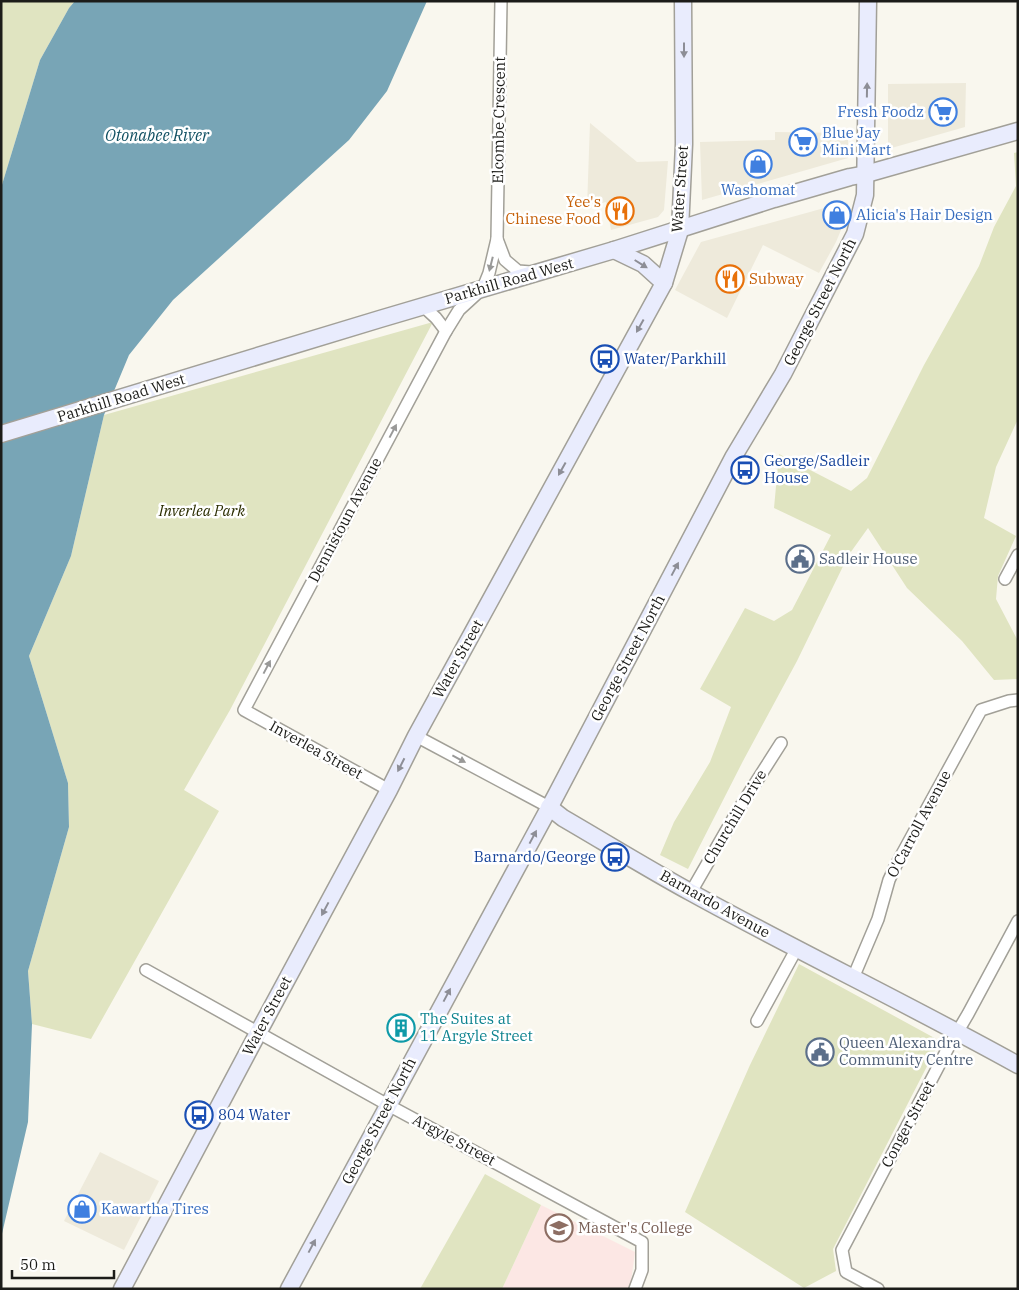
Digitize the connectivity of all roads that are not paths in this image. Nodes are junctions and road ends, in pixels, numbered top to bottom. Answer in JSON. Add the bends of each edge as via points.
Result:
{"nodes":[{"id":1,"x":501,"y":1,"type":"edge"},
{"id":2,"x":683,"y":1,"type":"edge"},
{"id":3,"x":868,"y":1,"type":"edge"},
{"id":4,"x":1018,"y":132,"type":"edge"},
{"id":5,"x":866,"y":174,"type":"junction"},
{"id":6,"x":680,"y":230,"type":"junction"},
{"id":7,"x":497,"y":239,"type":"junction"},
{"id":8,"x":614,"y":250,"type":"junction"},
{"id":9,"x":535,"y":273,"type":"junction"},
{"id":10,"x":664,"y":283,"type":"junction"},
{"id":11,"x":483,"y":288,"type":"junction"},
{"id":12,"x":423,"y":306,"type":"junction"},
{"id":13,"x":446,"y":331,"type":"junction"},
{"id":14,"x":1,"y":434,"type":"edge"},
{"id":15,"x":1018,"y":555,"type":"edge"},
{"id":16,"x":1005,"y":579,"type":"dead end"},
{"id":17,"x":1018,"y":700,"type":"edge"},
{"id":18,"x":244,"y":710,"type":"joint"},
{"id":19,"x":416,"y":736,"type":"junction"},
{"id":20,"x":781,"y":743,"type":"dead end"},
{"id":21,"x":388,"y":790,"type":"junction"},
{"id":22,"x":549,"y":807,"type":"junction"},
{"id":23,"x":691,"y":892,"type":"junction"},
{"id":24,"x":1018,"y":921,"type":"edge"},
{"id":25,"x":797,"y":948,"type":"junction"},
{"id":26,"x":146,"y":970,"type":"dead end"},
{"id":27,"x":853,"y":978,"type":"junction"},
{"id":28,"x":757,"y":1021,"type":"dead end"},
{"id":29,"x":958,"y":1031,"type":"junction"},
{"id":30,"x":258,"y":1032,"type":"junction"},
{"id":31,"x":1018,"y":1065,"type":"edge"},
{"id":32,"x":388,"y":1105,"type":"junction"},
{"id":33,"x":122,"y":1289,"type":"edge"},
{"id":34,"x":289,"y":1289,"type":"edge"},
{"id":35,"x":635,"y":1289,"type":"edge"},
{"id":36,"x":878,"y":1289,"type":"edge"}],
"edges":[{"from":1,"to":7,"type":"street","name":"Elcombe Crescent"},
{"from":2,"to":6,"type":"main road","name":"Water Street","one_way":true,"via":[[684,144]]},
{"from":5,"to":3,"type":"main road","name":"George Street North","one_way":true},
{"from":4,"to":5,"type":"main road","name":"Parkhill Road West"},
{"from":5,"to":6,"type":"main road","name":"Parkhill Road West","via":[[774,199]]},
{"from":22,"to":5,"type":"main road","name":"George Street North","one_way":true,"via":[[734,456],[783,374],[842,260],[861,213],[866,195]]},
{"from":6,"to":8,"type":"main road","name":"Parkhill Road West"},
{"from":6,"to":10,"type":"main road","name":"Water Street"},
{"from":7,"to":9,"type":"street","name":"Elcombe Crescent","via":[[505,260],[518,271]]},
{"from":7,"to":11,"type":"street","name":"Elcombe Crescent","one_way":true},
{"from":8,"to":9,"type":"main road","name":"Parkhill Road West"},
{"from":8,"to":10,"type":"main road","one_way":true,"via":[[643,264]]},
{"from":9,"to":11,"type":"main road","name":"Parkhill Road West"},
{"from":10,"to":19,"type":"main road","name":"Water Street","one_way":true},
{"from":11,"to":12,"type":"main road","name":"Parkhill Road West"},
{"from":11,"to":13,"type":"street","name":"Dennistoun Avenue","via":[[459,310]]},
{"from":12,"to":13,"type":"street"},
{"from":12,"to":14,"type":"main road","name":"Parkhill Road West"},
{"from":18,"to":13,"type":"street","name":"Dennistoun Avenue","one_way":true},
{"from":15,"to":16,"type":"street"},
{"from":17,"to":27,"type":"street","name":"O'Carroll Avenue","via":[[981,710],[895,867],[878,919]]},
{"from":18,"to":21,"type":"street","name":"Inverlea Street"},
{"from":19,"to":21,"type":"main road","name":"Water Street","one_way":true},
{"from":19,"to":22,"type":"street","name":"Barnardo Avenue","one_way":true},
{"from":20,"to":23,"type":"street","name":"Churchill Drive"},
{"from":21,"to":30,"type":"main road","name":"Water Street","one_way":true},
{"from":22,"to":23,"type":"main road","name":"Barnardo Avenue"},
{"from":32,"to":22,"type":"main road","name":"George Street North","one_way":true},
{"from":23,"to":25,"type":"main road","name":"Barnardo Avenue"},
{"from":24,"to":29,"type":"street","name":"Conger Street"},
{"from":25,"to":27,"type":"main road","name":"Barnardo Avenue"},
{"from":25,"to":28,"type":"street"},
{"from":26,"to":30,"type":"street","name":"Argyle Street"},
{"from":27,"to":29,"type":"main road","name":"Barnardo Avenue"},
{"from":29,"to":31,"type":"main road","name":"Barnardo Avenue"},
{"from":29,"to":36,"type":"street","name":"Conger Street","via":[[842,1250],[846,1272]]},
{"from":30,"to":32,"type":"street","name":"Argyle Street"},
{"from":30,"to":33,"type":"main road","name":"Water Street"},
{"from":34,"to":32,"type":"main road","name":"George Street North","one_way":true},
{"from":32,"to":35,"type":"street","name":"Argyle Street","via":[[642,1242],[642,1270]]}]}
